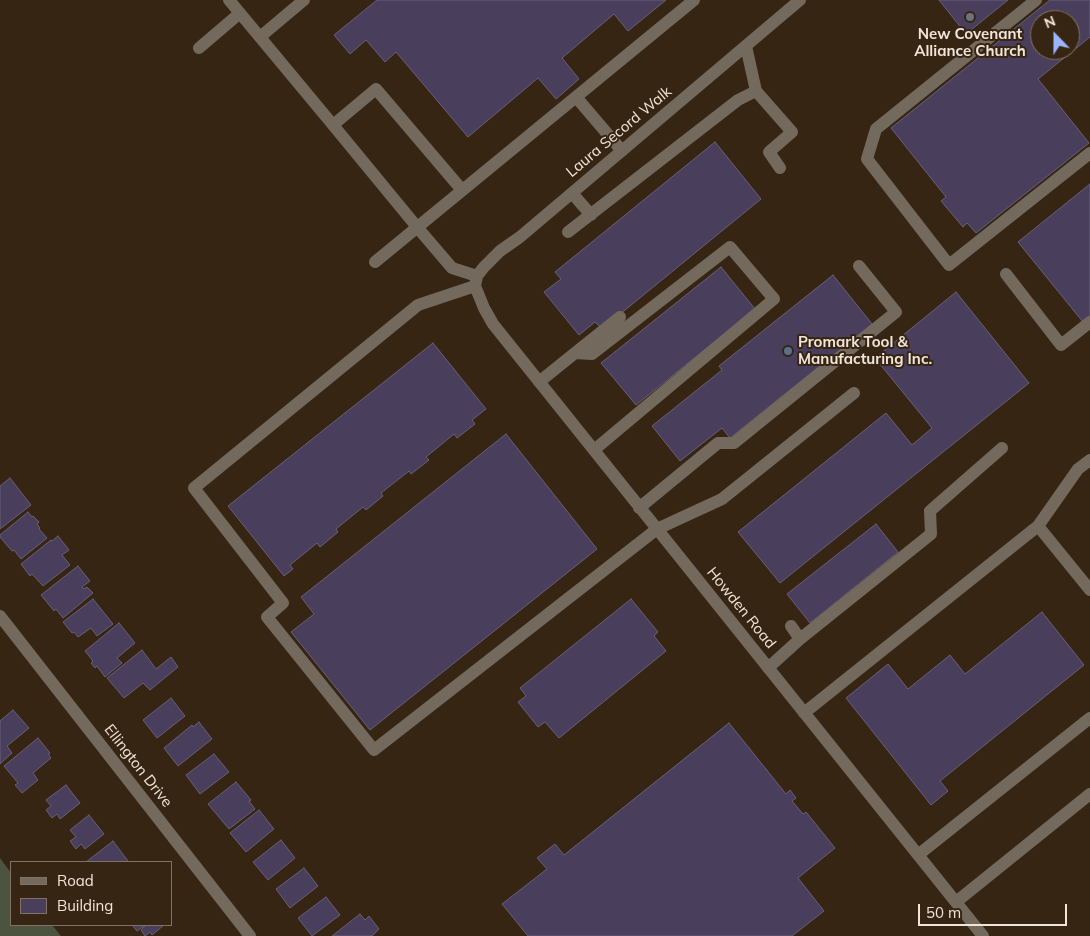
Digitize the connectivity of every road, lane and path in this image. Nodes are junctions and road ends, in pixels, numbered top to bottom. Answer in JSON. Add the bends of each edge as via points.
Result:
{"nodes":[{"id":1,"x":304,"y":0,"type":"edge"},
{"id":2,"x":694,"y":0,"type":"edge"},
{"id":3,"x":800,"y":0,"type":"edge"},
{"id":4,"x":1036,"y":0,"type":"edge"},
{"id":5,"x":232,"y":1,"type":"edge"},
{"id":6,"x":240,"y":13,"type":"junction"},
{"id":7,"x":260,"y":37,"type":"junction"},
{"id":8,"x":746,"y":46,"type":"junction"},
{"id":9,"x":199,"y":48,"type":"dead end"},
{"id":10,"x":756,"y":91,"type":"junction"},
{"id":11,"x":576,"y":97,"type":"junction"},
{"id":12,"x":332,"y":124,"type":"junction"},
{"id":13,"x":622,"y":151,"type":"junction"},
{"id":14,"x":1090,"y":153,"type":"edge"},
{"id":15,"x":780,"y":168,"type":"dead end"},
{"id":16,"x":462,"y":190,"type":"junction"},
{"id":17,"x":572,"y":193,"type":"junction"},
{"id":18,"x":591,"y":215,"type":"junction"},
{"id":19,"x":417,"y":227,"type":"junction"},
{"id":20,"x":568,"y":232,"type":"dead end"},
{"id":21,"x":375,"y":262,"type":"dead end"},
{"id":22,"x":859,"y":266,"type":"dead end"},
{"id":23,"x":1006,"y":274,"type":"dead end"},
{"id":24,"x":477,"y":286,"type":"junction"},
{"id":25,"x":620,"y":317,"type":"dead end"},
{"id":26,"x":1090,"y":322,"type":"edge"},
{"id":27,"x":575,"y":353,"type":"junction"},
{"id":28,"x":539,"y":382,"type":"junction"},
{"id":29,"x":854,"y":393,"type":"dead end"},
{"id":30,"x":1002,"y":448,"type":"dead end"},
{"id":31,"x":594,"y":450,"type":"junction"},
{"id":32,"x":1090,"y":460,"type":"edge"},
{"id":33,"x":640,"y":508,"type":"junction"},
{"id":34,"x":1038,"y":526,"type":"junction"},
{"id":35,"x":657,"y":529,"type":"junction"},
{"id":36,"x":1090,"y":590,"type":"edge"},
{"id":37,"x":0,"y":616,"type":"edge"},
{"id":38,"x":791,"y":626,"type":"dead end"},
{"id":39,"x":800,"y":639,"type":"junction"},
{"id":40,"x":768,"y":668,"type":"junction"},
{"id":41,"x":804,"y":713,"type":"junction"},
{"id":42,"x":1090,"y":718,"type":"edge"},
{"id":43,"x":1090,"y":794,"type":"edge"},
{"id":44,"x":918,"y":855,"type":"junction"},
{"id":45,"x":956,"y":902,"type":"junction"},
{"id":46,"x":250,"y":936,"type":"edge"},
{"id":47,"x":983,"y":936,"type":"edge"}],
"edges":[{"from":1,"to":7,"type":"street"},
{"from":2,"to":11,"type":"street"},
{"from":3,"to":8,"type":"street","name":"Laura Secord Walk"},
{"from":4,"to":14,"type":"street","via":[[876,129],[867,159],[949,265]]},
{"from":5,"to":6,"type":"street"},
{"from":6,"to":7,"type":"street"},
{"from":6,"to":9,"type":"street"},
{"from":7,"to":12,"type":"street"},
{"from":8,"to":10,"type":"street"},
{"from":8,"to":13,"type":"street","name":"Laura Secord Walk"},
{"from":10,"to":15,"type":"street","via":[[792,132],[769,152]]},
{"from":10,"to":18,"type":"street","via":[[738,100]]},
{"from":11,"to":13,"type":"street"},
{"from":11,"to":16,"type":"street"},
{"from":12,"to":16,"type":"street","via":[[376,89]]},
{"from":12,"to":19,"type":"street"},
{"from":13,"to":17,"type":"street","name":"Laura Secord Walk"},
{"from":16,"to":19,"type":"street"},
{"from":17,"to":18,"type":"street"},
{"from":17,"to":24,"type":"street","name":"Laura Secord Walk","via":[[500,251],[484,267]]},
{"from":18,"to":20,"type":"street"},
{"from":19,"to":21,"type":"street"},
{"from":19,"to":24,"type":"street","via":[[452,268]]},
{"from":22,"to":33,"type":"street","via":[[896,312],[734,443],[718,443]]},
{"from":23,"to":26,"type":"street","via":[[1061,345]]},
{"from":24,"to":28,"type":"street","name":"Howden Road","via":[[493,324]]},
{"from":24,"to":35,"type":"street","via":[[418,305],[194,488],[283,603],[267,617],[374,750]]},
{"from":25,"to":27,"type":"street"},
{"from":27,"to":28,"type":"street"},
{"from":27,"to":31,"type":"street","via":[[592,354],[730,247],[774,299]]},
{"from":28,"to":31,"type":"street","name":"Howden Road"},
{"from":29,"to":35,"type":"street","via":[[722,498]]},
{"from":30,"to":39,"type":"street","via":[[930,511],[931,534]]},
{"from":31,"to":33,"type":"street","name":"Howden Road"},
{"from":32,"to":34,"type":"street","via":[[1078,469]]},
{"from":33,"to":35,"type":"street","name":"Howden Road"},
{"from":34,"to":36,"type":"street"},
{"from":34,"to":41,"type":"street"},
{"from":35,"to":40,"type":"street","name":"Howden Road"},
{"from":37,"to":46,"type":"street","name":"Ellington Drive"},
{"from":38,"to":39,"type":"street"},
{"from":39,"to":40,"type":"street"},
{"from":40,"to":41,"type":"street","name":"Howden Road"},
{"from":41,"to":44,"type":"street","name":"Howden Road"},
{"from":42,"to":44,"type":"street"},
{"from":43,"to":45,"type":"street"},
{"from":44,"to":45,"type":"street","name":"Howden Road"},
{"from":45,"to":47,"type":"street","name":"Howden Road"}]}
